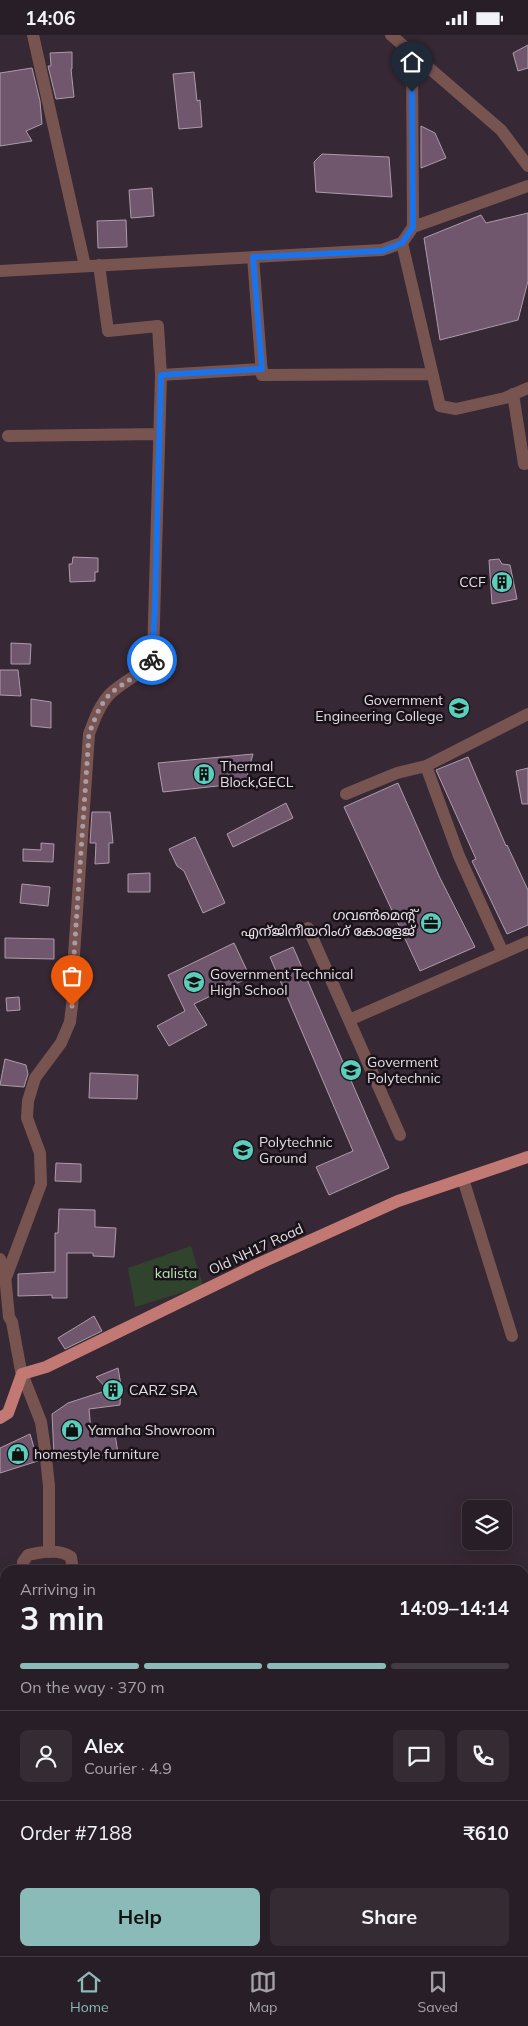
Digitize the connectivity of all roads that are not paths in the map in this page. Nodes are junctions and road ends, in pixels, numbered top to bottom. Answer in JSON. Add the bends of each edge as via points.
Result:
{"nodes":[{"id":1,"x":33,"y":35,"type":"edge"},
{"id":2,"x":391,"y":35,"type":"edge"},
{"id":3,"x":412,"y":53,"type":"junction"},
{"id":4,"x":528,"y":166,"type":"edge"},
{"id":5,"x":528,"y":186,"type":"edge"},
{"id":6,"x":413,"y":227,"type":"junction"},
{"id":7,"x":402,"y":243,"type":"junction"},
{"id":8,"x":253,"y":257,"type":"junction"},
{"id":9,"x":99,"y":265,"type":"junction"},
{"id":10,"x":85,"y":266,"type":"junction"},
{"id":11,"x":0,"y":271,"type":"edge"},
{"id":12,"x":262,"y":369,"type":"junction"},
{"id":13,"x":432,"y":374,"type":"junction"},
{"id":14,"x":161,"y":375,"type":"junction"},
{"id":15,"x":528,"y":388,"type":"edge"},
{"id":16,"x":513,"y":394,"type":"junction"},
{"id":17,"x":159,"y":433,"type":"junction"},
{"id":18,"x":8,"y":436,"type":"dead end"},
{"id":19,"x":528,"y":463,"type":"edge"},
{"id":20,"x":528,"y":714,"type":"edge"},
{"id":21,"x":426,"y":766,"type":"junction"},
{"id":22,"x":346,"y":794,"type":"dead end"},
{"id":23,"x":308,"y":928,"type":"dead end"},
{"id":24,"x":528,"y":942,"type":"edge"},
{"id":25,"x":503,"y":953,"type":"junction"},
{"id":26,"x":349,"y":1020,"type":"junction"},
{"id":27,"x":400,"y":1135,"type":"dead end"},
{"id":28,"x":528,"y":1157,"type":"edge"},
{"id":29,"x":463,"y":1179,"type":"junction"},
{"id":30,"x":0,"y":1259,"type":"edge"},
{"id":31,"x":6,"y":1280,"type":"junction"},
{"id":32,"x":512,"y":1336,"type":"dead end"},
{"id":33,"x":22,"y":1374,"type":"junction"},
{"id":34,"x":0,"y":1418,"type":"edge"},
{"id":35,"x":49,"y":1552,"type":"junction"},
{"id":36,"x":23,"y":1565,"type":"edge"},
{"id":37,"x":72,"y":1565,"type":"edge"}],
"edges":[{"from":1,"to":10,"type":"street"},
{"from":2,"to":3,"type":"street"},
{"from":3,"to":4,"type":"street","via":[[501,129]]},
{"from":3,"to":6,"type":"street"},
{"from":5,"to":6,"type":"street"},
{"from":6,"to":7,"type":"street"},
{"from":7,"to":8,"type":"street","via":[[382,251]]},
{"from":7,"to":13,"type":"street"},
{"from":8,"to":9,"type":"street"},
{"from":8,"to":12,"type":"street"},
{"from":9,"to":10,"type":"street"},
{"from":9,"to":14,"type":"street","via":[[108,331],[158,326]]},
{"from":10,"to":11,"type":"street"},
{"from":12,"to":13,"type":"street","via":[[262,375]]},
{"from":12,"to":14,"type":"street"},
{"from":13,"to":16,"type":"street","via":[[440,406],[456,409]]},
{"from":14,"to":17,"type":"street"},
{"from":15,"to":16,"type":"street"},
{"from":16,"to":19,"type":"street","via":[[524,463]]},
{"from":17,"to":18,"type":"street"},
{"from":17,"to":31,"type":"street","via":[[153,657],[147,668],[108,696],[89,734],[70,1022],[61,1043],[35,1078],[28,1101],[27,1118],[40,1153],[40,1184]]},
{"from":20,"to":21,"type":"street"},
{"from":21,"to":22,"type":"street","via":[[397,773]]},
{"from":21,"to":25,"type":"street","via":[[459,856]]},
{"from":23,"to":26,"type":"street"},
{"from":24,"to":25,"type":"street"},
{"from":25,"to":26,"type":"street"},
{"from":26,"to":27,"type":"street"},
{"from":28,"to":29,"type":"main road","name":"Old NH17 Road"},
{"from":29,"to":32,"type":"street"},
{"from":29,"to":33,"type":"main road","name":"Old NH17 Road","via":[[398,1201],[258,1264],[46,1367]]},
{"from":30,"to":31,"type":"street"},
{"from":31,"to":33,"type":"street","via":[[8,1313]]},
{"from":33,"to":34,"type":"main road","via":[[8,1413]]},
{"from":33,"to":35,"type":"street","via":[[41,1422],[49,1486]]},
{"from":35,"to":36,"type":"street","via":[[28,1555]]},
{"from":35,"to":37,"type":"street","via":[[62,1552],[71,1557]]}]}
